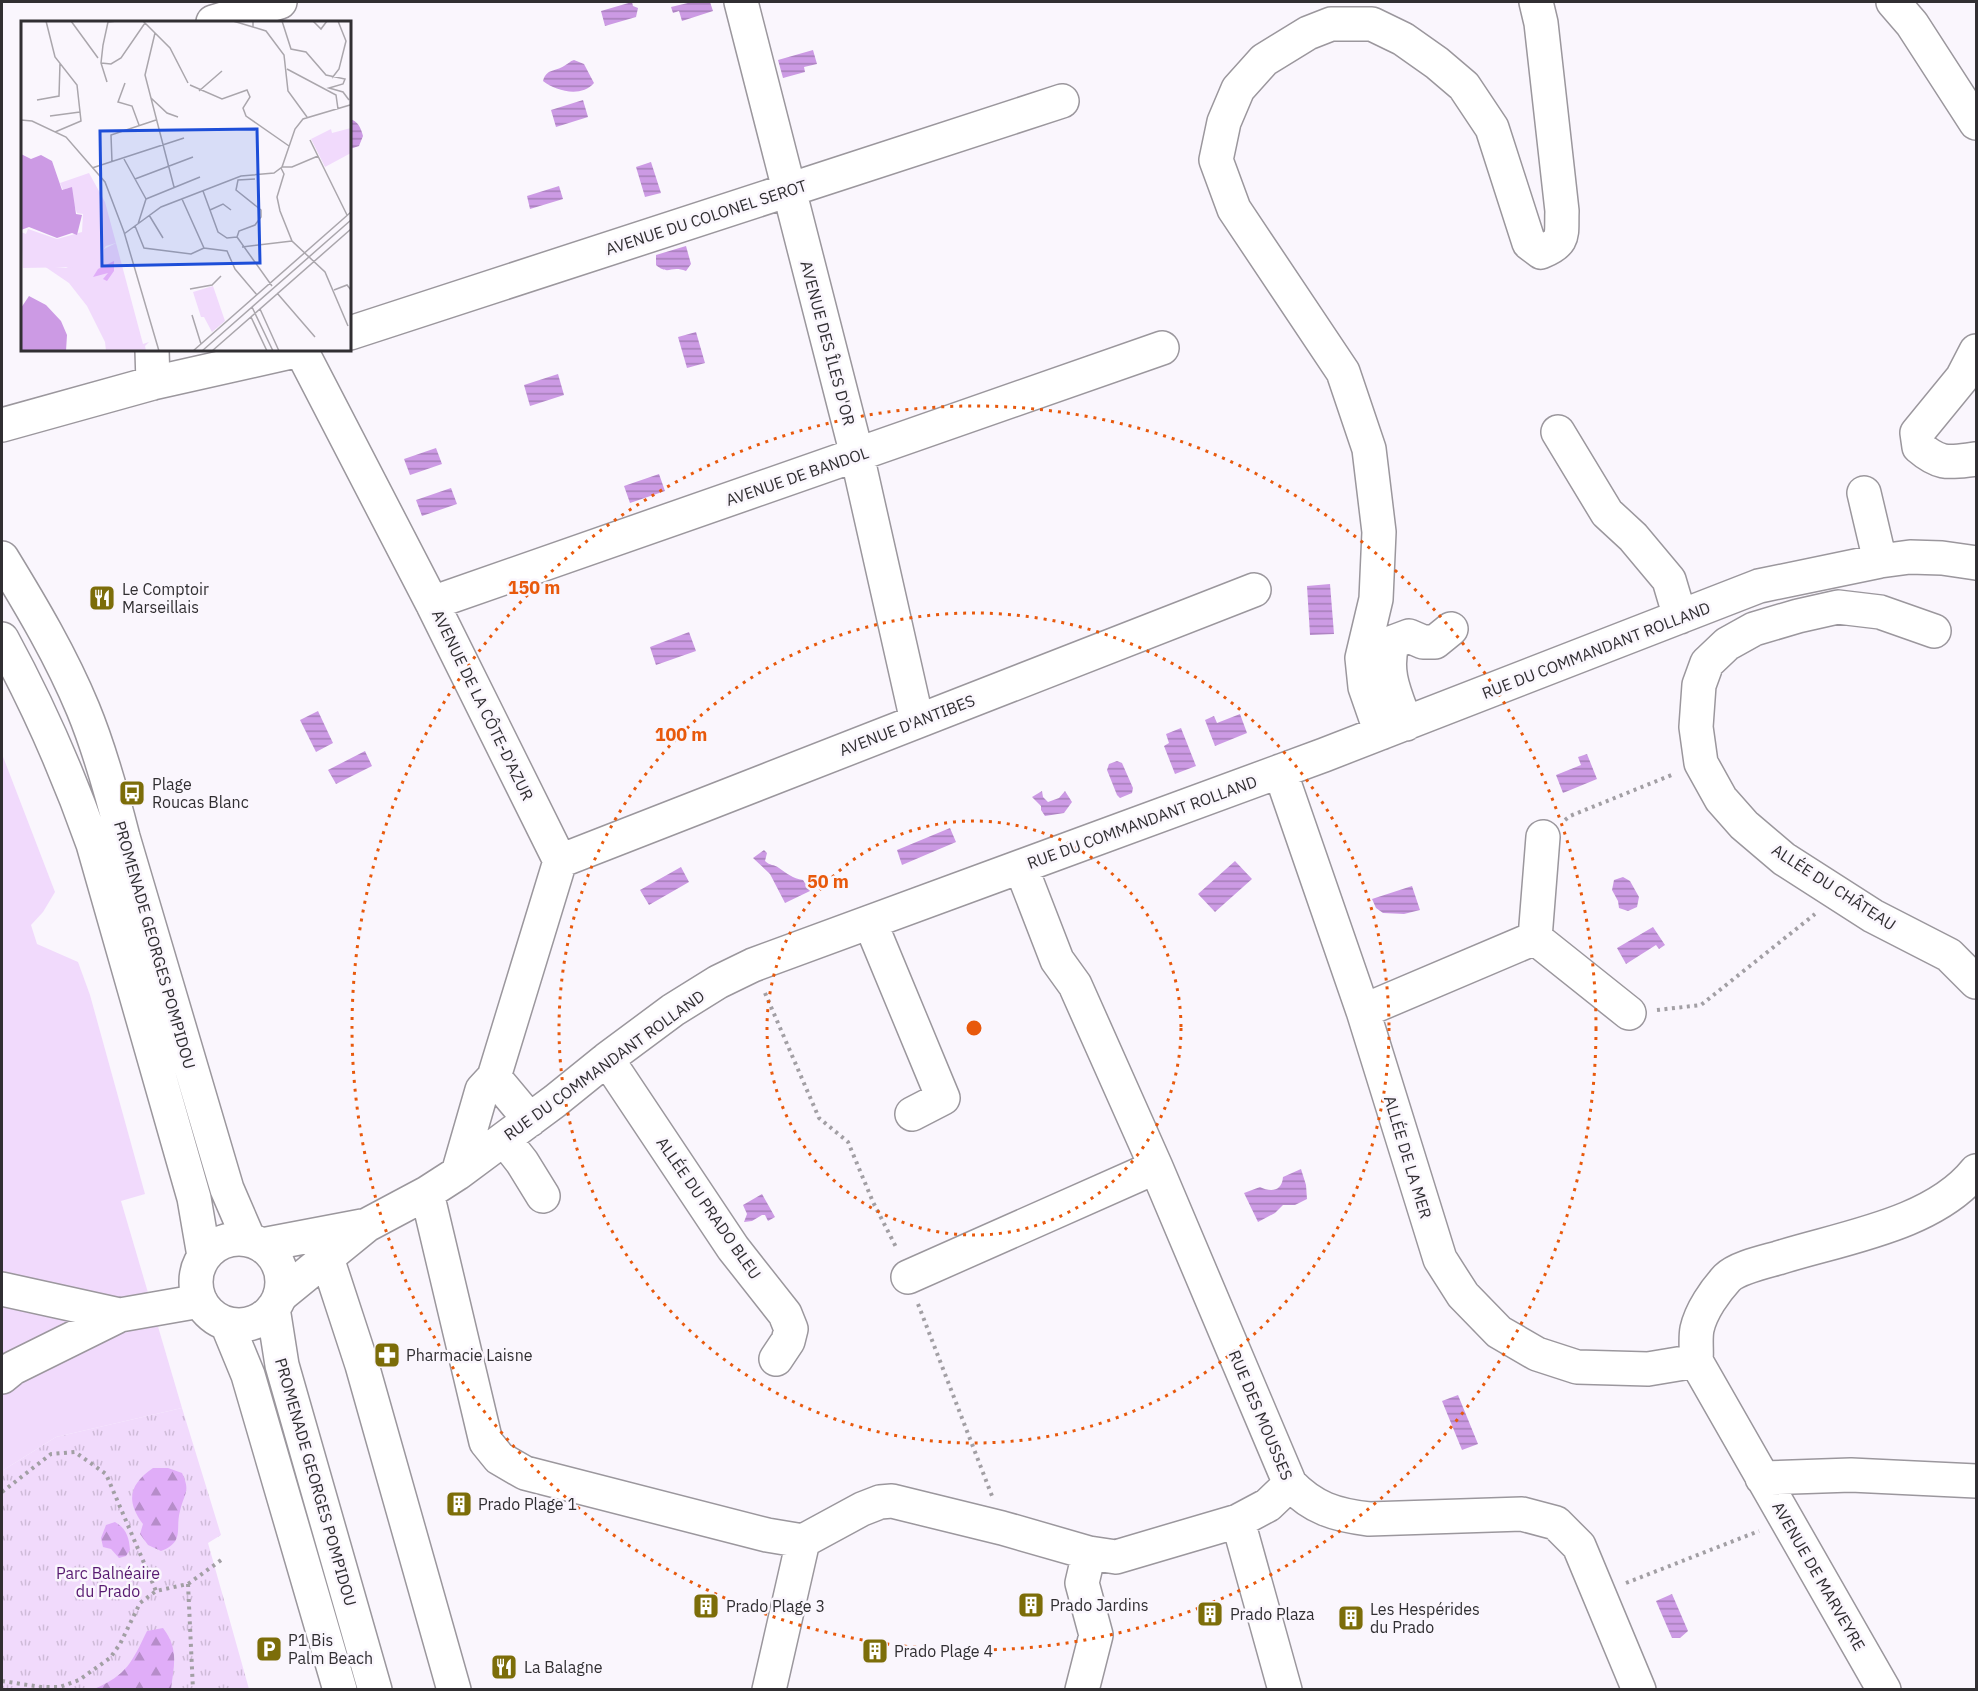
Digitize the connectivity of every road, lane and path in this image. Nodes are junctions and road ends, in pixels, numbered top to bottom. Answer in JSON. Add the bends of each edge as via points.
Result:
{"nodes":[{"id":1,"x":280,"y":2,"type":"edge"},
{"id":2,"x":741,"y":2,"type":"edge"},
{"id":3,"x":1536,"y":2,"type":"edge"},
{"id":4,"x":1893,"y":2,"type":"edge"},
{"id":5,"x":216,"y":21,"type":"edge"},
{"id":6,"x":1062,"y":101,"type":"dead end"},
{"id":7,"x":1977,"y":123,"type":"edge"},
{"id":8,"x":788,"y":190,"type":"junction"},
{"id":9,"x":351,"y":333,"type":"edge"},
{"id":10,"x":1162,"y":348,"type":"dead end"},
{"id":11,"x":152,"y":351,"type":"edge"},
{"id":12,"x":297,"y":351,"type":"edge"},
{"id":13,"x":302,"y":351,"type":"edge"},
{"id":14,"x":1977,"y":351,"type":"edge"},
{"id":15,"x":153,"y":383,"type":"junction"},
{"id":16,"x":2,"y":426,"type":"edge"},
{"id":17,"x":1558,"y":432,"type":"dead end"},
{"id":18,"x":857,"y":455,"type":"junction"},
{"id":19,"x":1977,"y":459,"type":"edge"},
{"id":20,"x":1864,"y":493,"type":"dead end"},
{"id":21,"x":2,"y":558,"type":"edge"},
{"id":22,"x":1880,"y":561,"type":"junction"},
{"id":23,"x":1977,"y":563,"type":"edge"},
{"id":24,"x":1254,"y":590,"type":"dead end"},
{"id":25,"x":432,"y":603,"type":"junction"},
{"id":26,"x":1680,"y":617,"type":"junction"},
{"id":27,"x":1451,"y":629,"type":"dead end"},
{"id":28,"x":1934,"y":631,"type":"dead end"},
{"id":29,"x":2,"y":639,"type":"edge"},
{"id":30,"x":917,"y":721,"type":"junction"},
{"id":31,"x":1393,"y":729,"type":"junction"},
{"id":32,"x":1701,"y":763,"type":"junction"},
{"id":33,"x":1280,"y":771,"type":"junction"},
{"id":34,"x":1542,"y":837,"type":"joint"},
{"id":35,"x":561,"y":861,"type":"junction"},
{"id":36,"x":1028,"y":864,"type":"junction"},
{"id":37,"x":1840,"y":894,"type":"junction"},
{"id":38,"x":870,"y":922,"type":"junction"},
{"id":39,"x":1535,"y":938,"type":"junction"},
{"id":40,"x":753,"y":965,"type":"junction"},
{"id":41,"x":1977,"y":982,"type":"edge"},
{"id":42,"x":1363,"y":1011,"type":"junction"},
{"id":43,"x":1629,"y":1013,"type":"joint"},
{"id":44,"x":606,"y":1059,"type":"junction"},
{"id":45,"x":496,"y":1069,"type":"junction"},
{"id":46,"x":912,"y":1113,"type":"dead end"},
{"id":47,"x":530,"y":1120,"type":"junction"},
{"id":48,"x":504,"y":1139,"type":"junction"},
{"id":49,"x":1156,"y":1167,"type":"junction"},
{"id":50,"x":1977,"y":1171,"type":"edge"},
{"id":51,"x":458,"y":1173,"type":"junction"},
{"id":52,"x":427,"y":1193,"type":"junction"},
{"id":53,"x":543,"y":1196,"type":"dead end"},
{"id":54,"x":367,"y":1225,"type":"junction"},
{"id":55,"x":255,"y":1243,"type":"junction"},
{"id":56,"x":204,"y":1256,"type":"junction"},
{"id":57,"x":327,"y":1258,"type":"junction"},
{"id":58,"x":908,"y":1276,"type":"junction"},
{"id":59,"x":2,"y":1289,"type":"edge"},
{"id":60,"x":200,"y":1301,"type":"junction"},
{"id":61,"x":277,"y":1302,"type":"junction"},
{"id":62,"x":120,"y":1315,"type":"junction"},
{"id":63,"x":227,"y":1324,"type":"junction"},
{"id":64,"x":776,"y":1359,"type":"dead end"},
{"id":65,"x":1696,"y":1361,"type":"junction"},
{"id":66,"x":2,"y":1377,"type":"edge"},
{"id":67,"x":1758,"y":1471,"type":"junction"},
{"id":68,"x":1977,"y":1481,"type":"edge"},
{"id":69,"x":1290,"y":1484,"type":"junction"},
{"id":70,"x":2,"y":1492,"type":"edge"},
{"id":71,"x":1788,"y":1520,"type":"junction"},
{"id":72,"x":1238,"y":1521,"type":"junction"},
{"id":73,"x":1002,"y":1528,"type":"junction"},
{"id":74,"x":803,"y":1541,"type":"junction"},
{"id":75,"x":1089,"y":1553,"type":"junction"},
{"id":76,"x":224,"y":1558,"type":"dead end"},
{"id":77,"x":188,"y":1584,"type":"junction"},
{"id":78,"x":1617,"y":1587,"type":"dead end"},
{"id":79,"x":156,"y":1591,"type":"junction"},
{"id":80,"x":2,"y":1681,"type":"edge"},
{"id":81,"x":193,"y":1689,"type":"edge"},
{"id":82,"x":340,"y":1689,"type":"edge"},
{"id":83,"x":375,"y":1689,"type":"edge"},
{"id":84,"x":454,"y":1689,"type":"edge"},
{"id":85,"x":769,"y":1689,"type":"edge"},
{"id":86,"x":1082,"y":1689,"type":"edge"},
{"id":87,"x":1285,"y":1689,"type":"edge"},
{"id":88,"x":1639,"y":1689,"type":"edge"},
{"id":89,"x":1884,"y":1689,"type":"edge"}],
"edges":[{"from":1,"to":5,"type":"street"},
{"from":2,"to":8,"type":"street","name":"AVENUE DES ÎLES D'OR"},
{"from":3,"to":31,"type":"street","via":[[1562,211],[1560,239],[1555,247],[1541,252],[1529,243],[1492,128],[1464,86],[1403,39],[1372,24],[1331,24],[1264,60],[1238,89],[1224,122],[1216,160],[1234,209],[1343,372],[1369,449],[1379,532],[1376,599],[1362,657],[1365,687]]},
{"from":4,"to":7,"type":"street","via":[[1912,24]]},
{"from":6,"to":8,"type":"street","name":"AVENUE DU COLONEL SEROT"},
{"from":8,"to":9,"type":"street","name":"AVENUE DU COLONEL SEROT"},
{"from":8,"to":18,"type":"street","name":"AVENUE DES ÎLES D'OR"},
{"from":10,"to":18,"type":"street","name":"AVENUE DE BANDOL"},
{"from":11,"to":15,"type":"street"},
{"from":12,"to":15,"type":"street"},
{"from":13,"to":25,"type":"street","name":"AVENUE DE LA CÔTE-D'AZUR"},
{"from":14,"to":19,"type":"street","via":[[1962,378],[1917,433],[1919,447],[1932,458],[1945,463]]},
{"from":15,"to":16,"type":"street"},
{"from":17,"to":26,"type":"street","via":[[1607,513],[1669,580]]},
{"from":18,"to":25,"type":"street","name":"AVENUE DE BANDOL"},
{"from":18,"to":30,"type":"street","name":"AVENUE DES ÎLES D'OR"},
{"from":20,"to":22,"type":"street"},
{"from":21,"to":55,"type":"street","name":"PROMENADE GEORGES POMPIDOU","via":[[49,637],[83,710],[108,780],[227,1189]]},
{"from":22,"to":23,"type":"street","name":"RUE DU COMMANDANT ROLLAND","via":[[1942,558]]},
{"from":22,"to":26,"type":"street","name":"RUE DU COMMANDANT ROLLAND","via":[[1759,586]]},
{"from":24,"to":30,"type":"street","name":"AVENUE D'ANTIBES"},
{"from":25,"to":35,"type":"street","name":"AVENUE DE LA CÔTE-D'AZUR"},
{"from":26,"to":31,"type":"street","name":"RUE DU COMMANDANT ROLLAND"},
{"from":27,"to":31,"type":"street","via":[[1436,642],[1409,636],[1393,642],[1388,656]]},
{"from":28,"to":32,"type":"street","name":"ALLÉE DU CHÂTEAU","via":[[1880,612],[1838,607],[1754,629],[1727,644],[1707,663],[1699,685],[1696,727]]},
{"from":29,"to":56,"type":"street","name":"PROMENADE GEORGES POMPIDOU","via":[[44,721],[93,844],[194,1198]]},
{"from":30,"to":35,"type":"street","name":"AVENUE D'ANTIBES"},
{"from":31,"to":33,"type":"street","name":"RUE DU COMMANDANT ROLLAND"},
{"from":32,"to":34,"type":"path","via":[[1570,816]]},
{"from":32,"to":37,"type":"street","name":"ALLÉE DU CHÂTEAU","via":[[1721,799],[1744,825],[1784,859]]},
{"from":33,"to":36,"type":"street","name":"RUE DU COMMANDANT ROLLAND"},
{"from":33,"to":42,"type":"street","name":"ALLÉE DE LA MER"},
{"from":34,"to":39,"type":"street"},
{"from":35,"to":45,"type":"street"},
{"from":36,"to":38,"type":"street","name":"RUE DU COMMANDANT ROLLAND"},
{"from":36,"to":49,"type":"street","name":"RUE DES MOUSSES","via":[[1057,960],[1075,985]]},
{"from":37,"to":41,"type":"street","name":"ALLÉE DU CHÂTEAU","via":[[1873,916],[1949,955]]},
{"from":37,"to":43,"type":"path","via":[[1701,1005]]},
{"from":38,"to":40,"type":"street","name":"RUE DU COMMANDANT ROLLAND"},
{"from":38,"to":46,"type":"street","via":[[943,1098]]},
{"from":39,"to":42,"type":"street"},
{"from":39,"to":43,"type":"street"},
{"from":40,"to":44,"type":"street","name":"RUE DU COMMANDANT ROLLAND","via":[[673,1010]]},
{"from":40,"to":58,"type":"path","via":[[819,1118],[848,1142]]},
{"from":42,"to":65,"type":"street","name":"ALLÉE DE LA MER","via":[[1440,1259],[1471,1303],[1499,1332],[1537,1354],[1577,1367],[1648,1369]]},
{"from":44,"to":47,"type":"street","name":"RUE DU COMMANDANT ROLLAND"},
{"from":44,"to":64,"type":"street","name":"ALLÉE DU PRADO BLEU","via":[[734,1248],[785,1314],[791,1329]]},
{"from":45,"to":47,"type":"street"},
{"from":45,"to":51,"type":"street","via":[[482,1090]]},
{"from":47,"to":48,"type":"street","name":"RUE DU COMMANDANT ROLLAND"},
{"from":48,"to":51,"type":"street","name":"RUE DU COMMANDANT ROLLAND"},
{"from":48,"to":53,"type":"street"},
{"from":49,"to":58,"type":"street"},
{"from":49,"to":69,"type":"street","name":"RUE DES MOUSSES"},
{"from":50,"to":65,"type":"street","via":[[1928,1210],[1903,1221],[1729,1276],[1708,1303],[1697,1329]]},
{"from":51,"to":52,"type":"street","name":"RUE DU COMMANDANT ROLLAND"},
{"from":52,"to":54,"type":"street","name":"RUE DU COMMANDANT ROLLAND"},
{"from":52,"to":74,"type":"street","via":[[486,1442],[499,1458],[525,1473],[554,1482]]},
{"from":54,"to":55,"type":"street","name":"RUE DU COMMANDANT ROLLAND"},
{"from":54,"to":57,"type":"street","name":"RUE DU COMMANDANT ROLLAND"},
{"from":55,"to":56,"type":"street","via":[[229,1240]]},
{"from":55,"to":61,"type":"street","name":"PROMENADE GEORGES POMPIDOU","via":[[273,1255],[280,1267],[282,1282]]},
{"from":56,"to":60,"type":"street","name":"PROMENADE GEORGES POMPIDOU","via":[[196,1278]]},
{"from":57,"to":61,"type":"street","name":"RUE DU COMMANDANT ROLLAND"},
{"from":57,"to":84,"type":"street","via":[[363,1368]]},
{"from":58,"to":73,"type":"path"},
{"from":59,"to":62,"type":"street"},
{"from":60,"to":62,"type":"street"},
{"from":60,"to":63,"type":"street","via":[[216,1319]]},
{"from":61,"to":63,"type":"street","via":[[253,1323]]},
{"from":61,"to":83,"type":"street","name":"PROMENADE GEORGES POMPIDOU","via":[[282,1365]]},
{"from":62,"to":66,"type":"street"},
{"from":63,"to":82,"type":"street","via":[[248,1375]]},
{"from":65,"to":67,"type":"street","name":"AVENUE DE MARVEYRE"},
{"from":67,"to":68,"type":"street"},
{"from":67,"to":71,"type":"street","name":"AVENUE DE MARVEYRE"},
{"from":69,"to":72,"type":"street","via":[[1268,1505]]},
{"from":69,"to":88,"type":"street","name":"RUE DES MOUSSES","via":[[1305,1500],[1346,1517],[1369,1520],[1522,1514],[1556,1523],[1579,1546]]},
{"from":70,"to":79,"type":"path","via":[[51,1454],[75,1452],[106,1474]]},
{"from":71,"to":78,"type":"path"},
{"from":71,"to":89,"type":"street","name":"AVENUE DE MARVEYRE"},
{"from":72,"to":75,"type":"street","via":[[1116,1557]]},
{"from":72,"to":87,"type":"street"},
{"from":73,"to":74,"type":"street","via":[[892,1501],[880,1502]]},
{"from":73,"to":75,"type":"street"},
{"from":74,"to":85,"type":"street"},
{"from":75,"to":86,"type":"street","via":[[1082,1583],[1096,1635]]},
{"from":76,"to":77,"type":"path"},
{"from":77,"to":79,"type":"path"},
{"from":77,"to":81,"type":"path"},
{"from":79,"to":80,"type":"path","via":[[140,1603],[110,1658],[79,1680],[41,1688]]}]}
